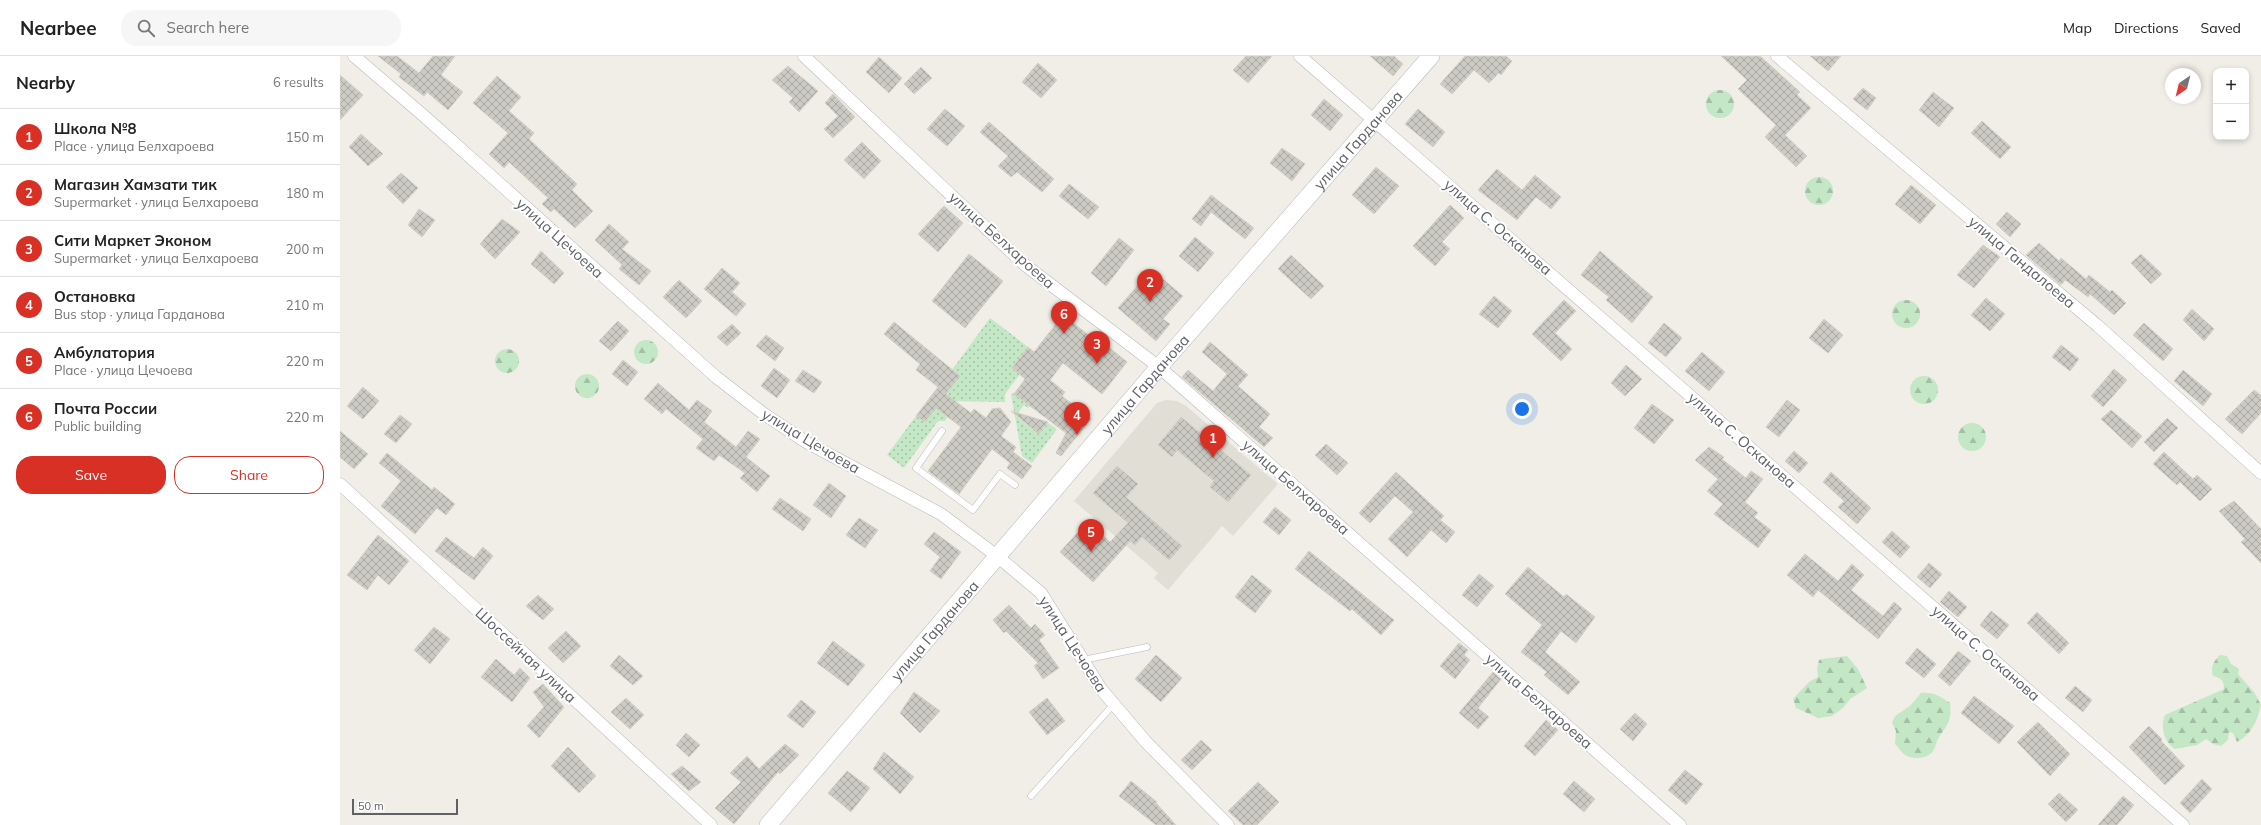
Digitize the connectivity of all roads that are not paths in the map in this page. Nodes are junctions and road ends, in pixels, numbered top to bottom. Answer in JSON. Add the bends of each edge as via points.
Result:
{"nodes":[{"id":1,"x":354,"y":56,"type":"edge"},
{"id":2,"x":804,"y":56,"type":"edge"},
{"id":3,"x":1300,"y":56,"type":"edge"},
{"id":4,"x":1432,"y":56,"type":"edge"},
{"id":5,"x":1777,"y":56,"type":"edge"},
{"id":6,"x":1374,"y":120,"type":"junction"},
{"id":7,"x":1159,"y":367,"type":"junction"},
{"id":8,"x":942,"y":432,"type":"dead end"},
{"id":9,"x":916,"y":468,"type":"junction"},
{"id":10,"x":2261,"y":473,"type":"edge"},
{"id":11,"x":911,"y":474,"type":"dead end"},
{"id":12,"x":340,"y":484,"type":"edge"},
{"id":13,"x":1015,"y":485,"type":"dead end"},
{"id":14,"x":997,"y":556,"type":"junction"},
{"id":15,"x":1147,"y":647,"type":"dead end"},
{"id":16,"x":1083,"y":660,"type":"junction"},
{"id":17,"x":1114,"y":704,"type":"junction"},
{"id":18,"x":1031,"y":796,"type":"dead end"},
{"id":19,"x":711,"y":825,"type":"edge"},
{"id":20,"x":768,"y":825,"type":"edge"},
{"id":21,"x":1228,"y":825,"type":"edge"},
{"id":22,"x":1680,"y":825,"type":"edge"},
{"id":23,"x":2183,"y":825,"type":"edge"}],
"edges":[{"from":1,"to":14,"type":"street","name":"улица Цечоева","via":[[716,377],[784,428],[941,514]]},
{"from":2,"to":7,"type":"street","name":"улица Белхароева","via":[[1025,265]]},
{"from":3,"to":6,"type":"street","name":"улица С. Осканова"},
{"from":4,"to":6,"type":"street","name":"улица Гарданова"},
{"from":5,"to":10,"type":"street","name":"улица Гандалоева","via":[[2098,326]]},
{"from":6,"to":7,"type":"street","name":"улица Гарданова"},
{"from":6,"to":23,"type":"street","name":"улица С. Осканова"},
{"from":7,"to":14,"type":"street","name":"улица Гарданова"},
{"from":7,"to":22,"type":"street","name":"улица Белхароева"},
{"from":8,"to":9,"type":"lane"},
{"from":9,"to":11,"type":"lane"},
{"from":9,"to":13,"type":"lane","via":[[973,510],[1000,474]]},
{"from":12,"to":19,"type":"street","name":"Шоссейная улица"},
{"from":14,"to":16,"type":"street","name":"улица Цечоева","via":[[1041,593]]},
{"from":14,"to":20,"type":"street","name":"улица Гарданова"},
{"from":15,"to":16,"type":"lane"},
{"from":16,"to":17,"type":"street","name":"улица Цечоева"},
{"from":17,"to":18,"type":"lane"},
{"from":17,"to":21,"type":"street","name":"улица Цечоева","via":[[1146,742]]}]}
